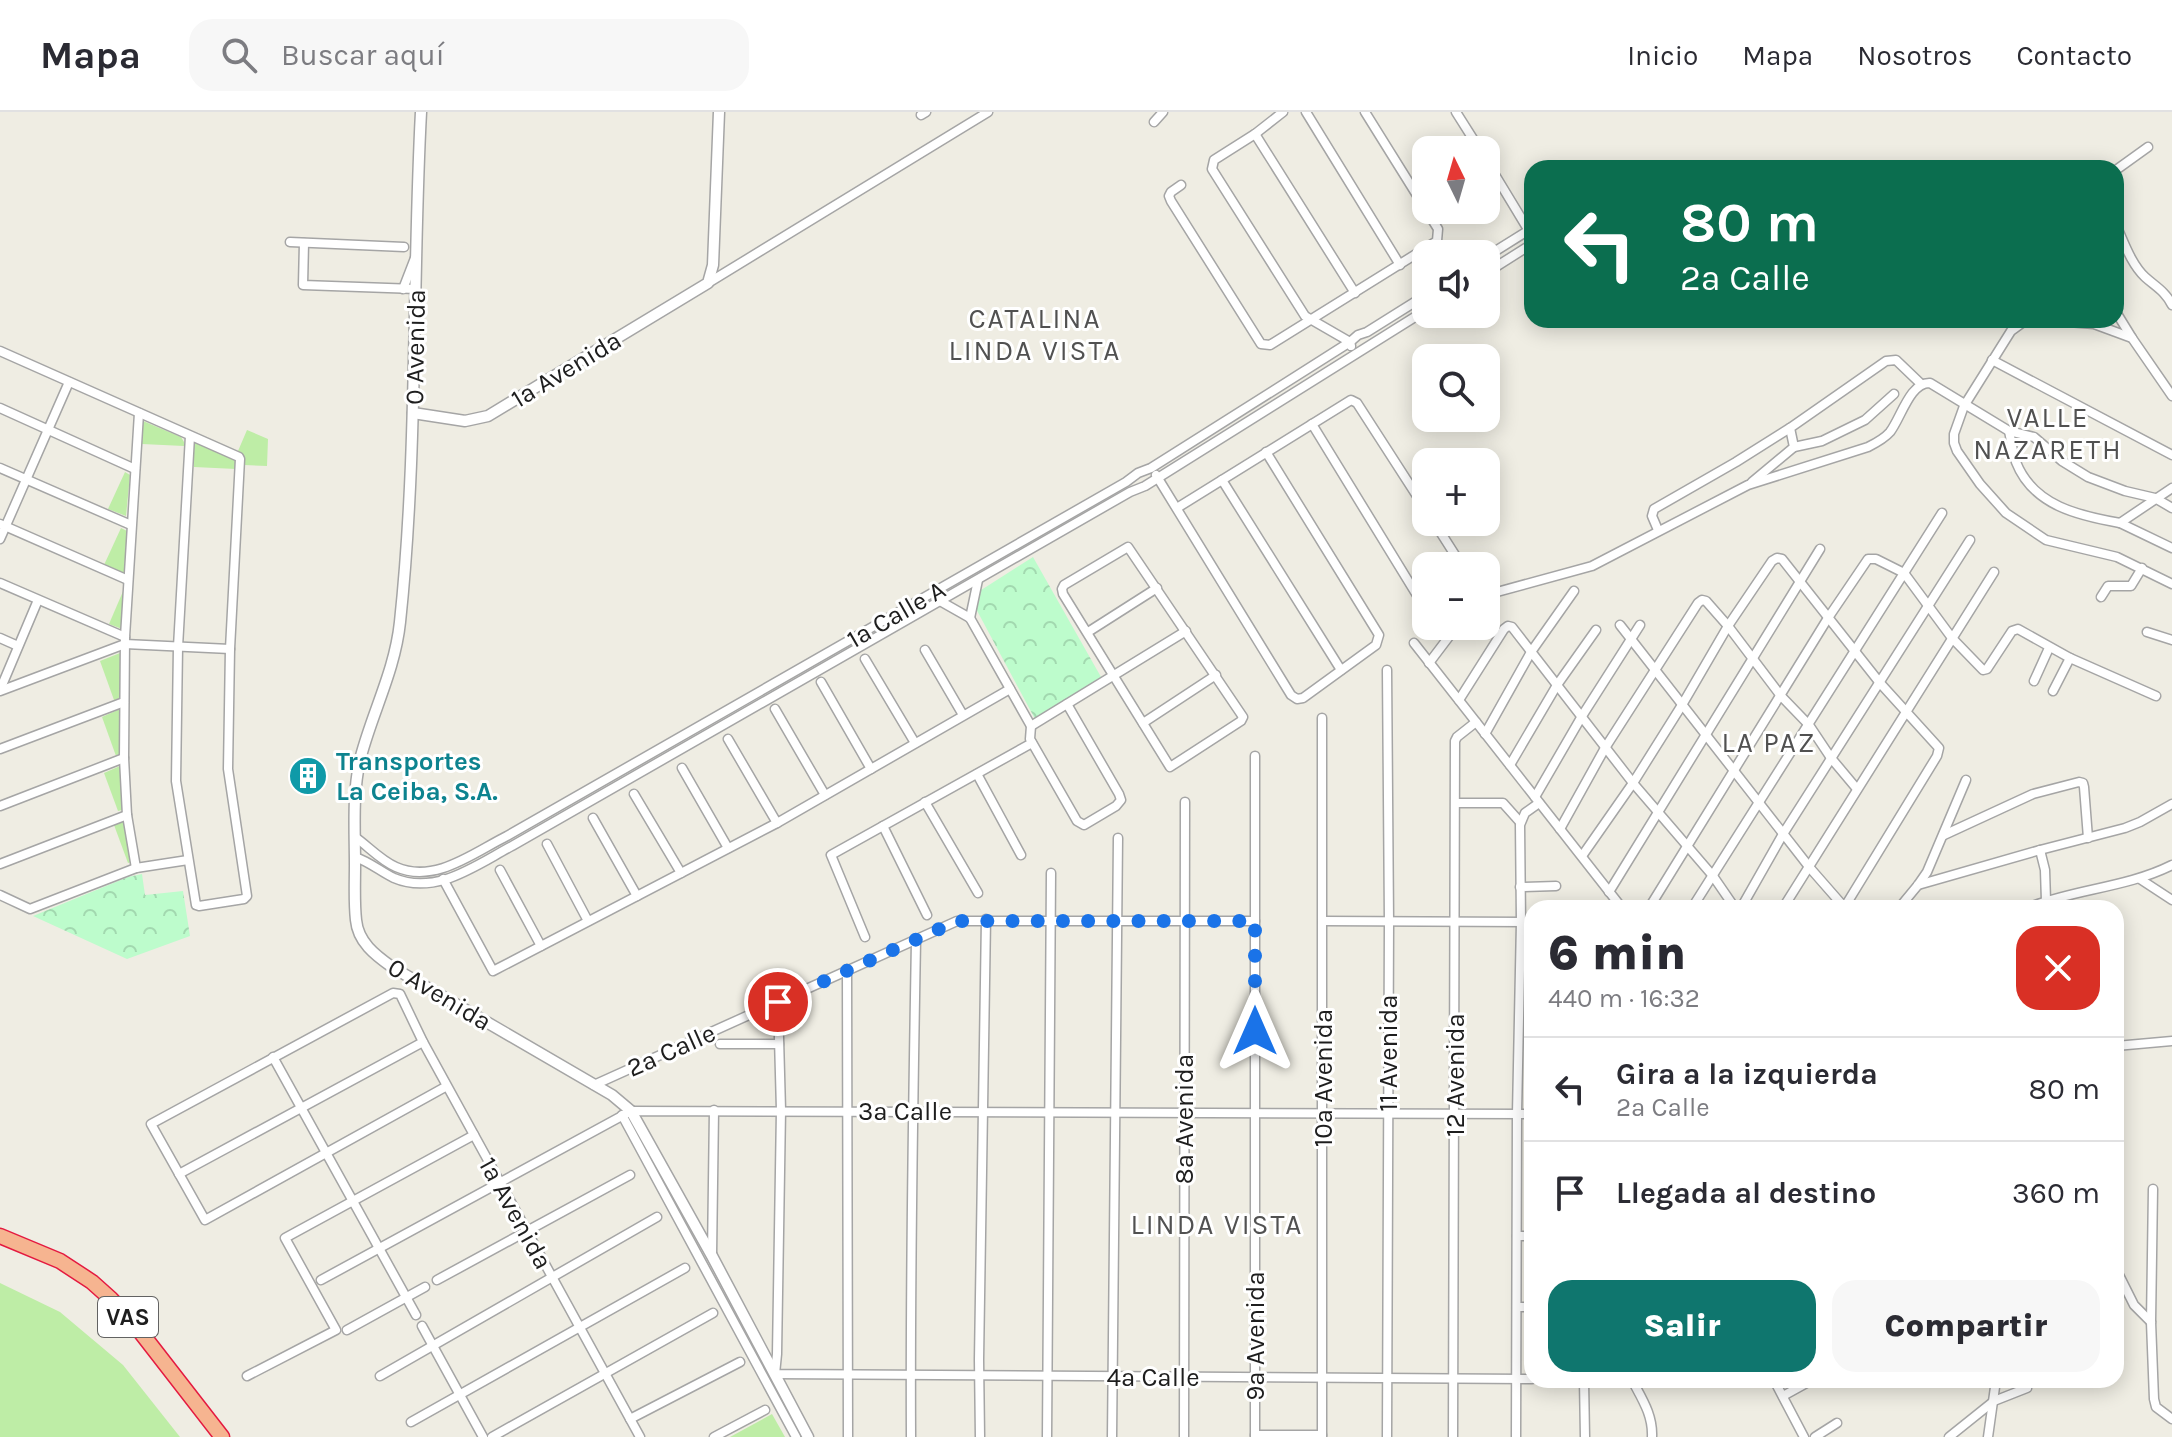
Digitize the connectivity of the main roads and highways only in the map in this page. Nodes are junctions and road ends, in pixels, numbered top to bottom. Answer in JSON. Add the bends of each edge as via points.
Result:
{"nodes":[{"id":1,"x":0,"y":1236,"type":"edge"},
{"id":2,"x":0,"y":1246,"type":"edge"},
{"id":3,"x":212,"y":1437,"type":"edge"},
{"id":4,"x":222,"y":1437,"type":"edge"}],
"edges":[{"from":1,"to":4,"type":"highway","number":"VAS","via":[[60,1261],[111,1299]]},
{"from":2,"to":3,"type":"highway","number":"VAS","via":[[58,1270],[107,1306]]}]}
